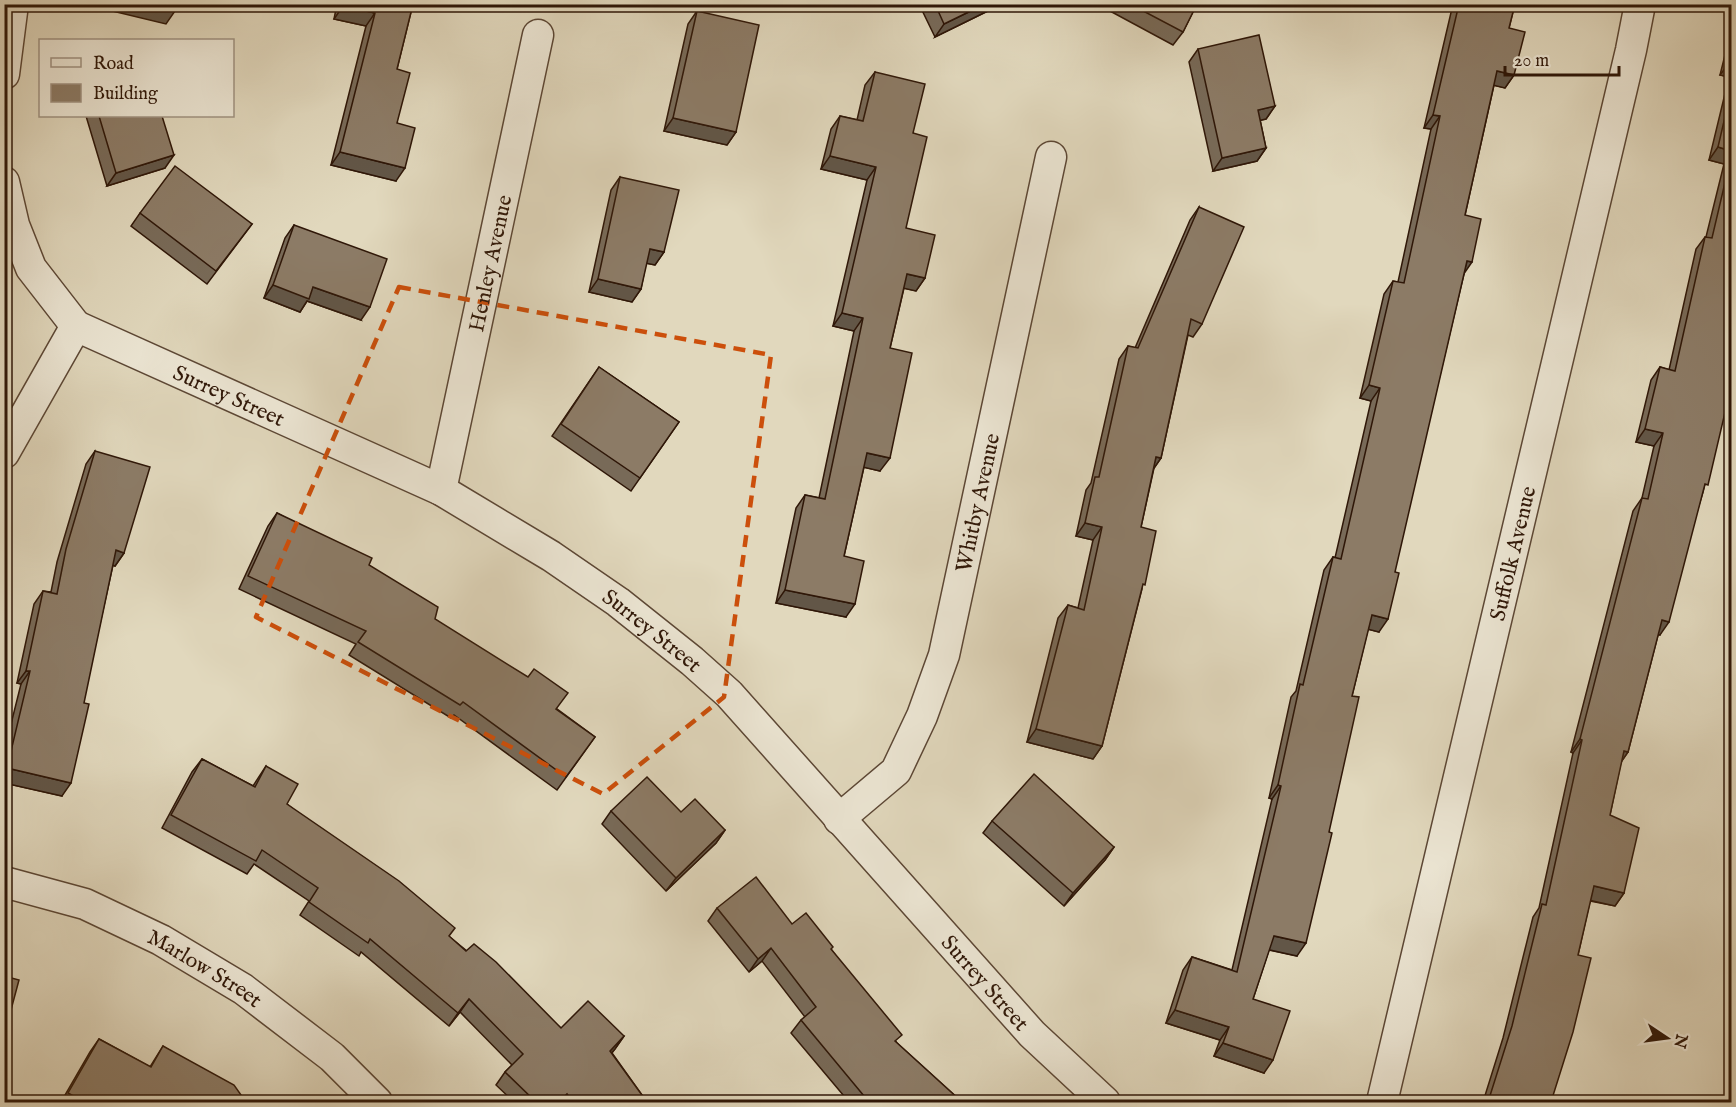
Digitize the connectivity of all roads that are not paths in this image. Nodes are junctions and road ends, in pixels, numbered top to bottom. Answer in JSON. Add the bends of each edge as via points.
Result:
{"nodes":[{"id":1,"x":13,"y":4,"type":"edge"},
{"id":2,"x":1640,"y":4,"type":"edge"},
{"id":3,"x":538,"y":35,"type":"dead end"},
{"id":4,"x":4,"y":74,"type":"edge"},
{"id":5,"x":1051,"y":157,"type":"dead end"},
{"id":6,"x":4,"y":182,"type":"edge"},
{"id":7,"x":76,"y":326,"type":"junction"},
{"id":8,"x":4,"y":453,"type":"edge"},
{"id":9,"x":441,"y":490,"type":"junction"},
{"id":10,"x":839,"y":819,"type":"junction"},
{"id":11,"x":4,"y":882,"type":"edge"},
{"id":12,"x":377,"y":1102,"type":"edge"},
{"id":13,"x":1105,"y":1102,"type":"edge"},
{"id":14,"x":1382,"y":1102,"type":"edge"}],
"edges":[{"from":1,"to":4,"type":"street"},
{"from":2,"to":14,"type":"street","name":"Suffolk Avenue"},
{"from":3,"to":9,"type":"street","name":"Henley Avenue"},
{"from":5,"to":10,"type":"street","name":"Whitby Avenue","via":[[944,655],[896,771]]},
{"from":6,"to":7,"type":"street","via":[[14,225],[31,268]]},
{"from":7,"to":8,"type":"street"},
{"from":7,"to":9,"type":"street","name":"Surrey Street"},
{"from":9,"to":10,"type":"street","name":"Surrey Street","via":[[551,556],[618,602],[692,661],[729,694]]},
{"from":10,"to":13,"type":"street","name":"Surrey Street","via":[[1032,1034]]},
{"from":11,"to":12,"type":"street","name":"Marlow Street","via":[[85,904],[161,940],[243,989],[332,1057]]}]}
